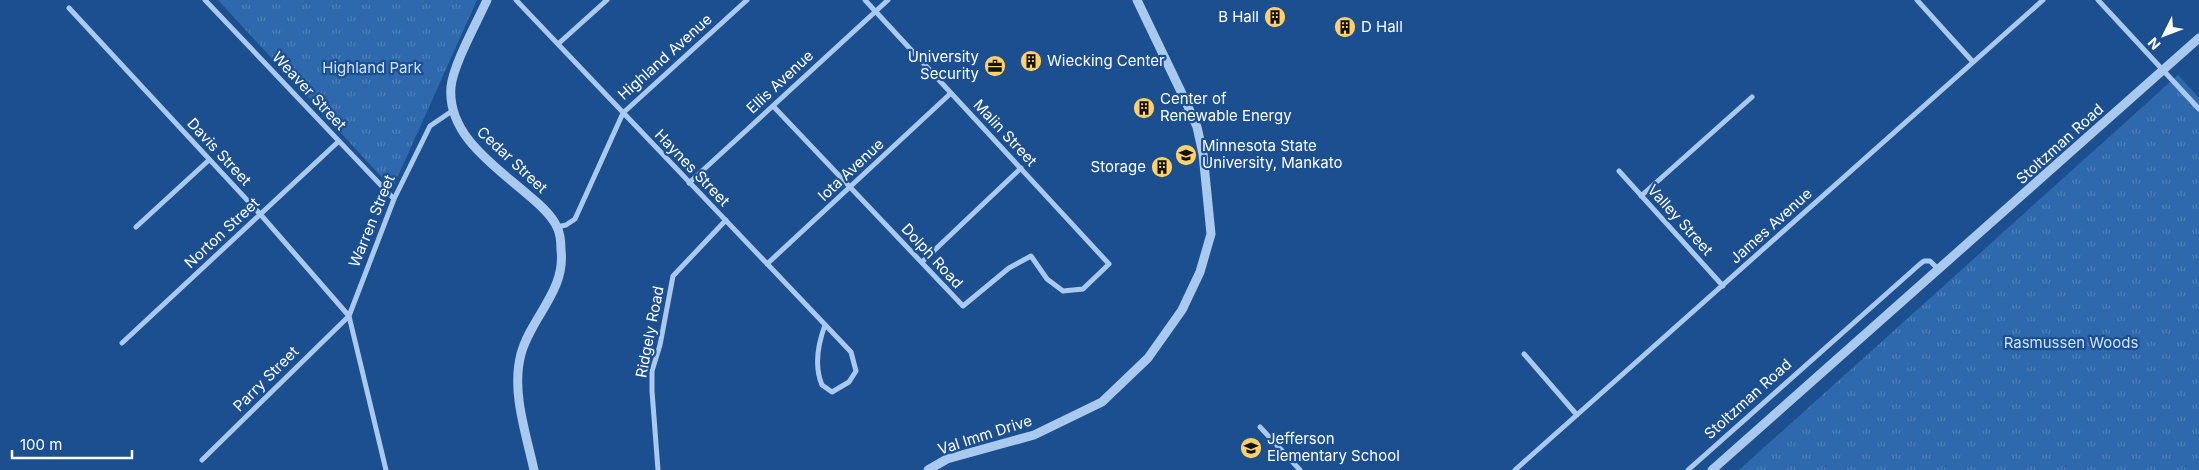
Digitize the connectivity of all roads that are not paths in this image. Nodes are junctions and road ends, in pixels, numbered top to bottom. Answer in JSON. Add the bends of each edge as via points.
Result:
{"nodes":[{"id":1,"x":205,"y":0,"type":"edge"},
{"id":2,"x":487,"y":0,"type":"edge"},
{"id":3,"x":516,"y":0,"type":"edge"},
{"id":4,"x":607,"y":0,"type":"edge"},
{"id":5,"x":747,"y":0,"type":"edge"},
{"id":6,"x":865,"y":0,"type":"edge"},
{"id":7,"x":888,"y":0,"type":"edge"},
{"id":8,"x":1137,"y":0,"type":"edge"},
{"id":9,"x":1917,"y":0,"type":"edge"},
{"id":10,"x":2043,"y":0,"type":"edge"},
{"id":11,"x":2098,"y":0,"type":"edge"},
{"id":12,"x":69,"y":8,"type":"dead end"},
{"id":13,"x":876,"y":12,"type":"junction"},
{"id":14,"x":2199,"y":38,"type":"edge"},
{"id":15,"x":558,"y":44,"type":"junction"},
{"id":16,"x":1973,"y":62,"type":"junction"},
{"id":17,"x":2163,"y":70,"type":"junction"},
{"id":18,"x":951,"y":93,"type":"junction"},
{"id":19,"x":1752,"y":97,"type":"dead end"},
{"id":20,"x":773,"y":106,"type":"junction"},
{"id":21,"x":2199,"y":109,"type":"edge"},
{"id":22,"x":452,"y":111,"type":"junction"},
{"id":23,"x":623,"y":113,"type":"junction"},
{"id":24,"x":339,"y":141,"type":"junction"},
{"id":25,"x":209,"y":160,"type":"junction"},
{"id":26,"x":1020,"y":168,"type":"junction"},
{"id":27,"x":1619,"y":170,"type":"dead end"},
{"id":28,"x":689,"y":182,"type":"junction"},
{"id":29,"x":850,"y":188,"type":"junction"},
{"id":30,"x":1641,"y":196,"type":"junction"},
{"id":31,"x":394,"y":199,"type":"junction"},
{"id":32,"x":261,"y":214,"type":"junction"},
{"id":33,"x":726,"y":220,"type":"junction"},
{"id":34,"x":136,"y":227,"type":"dead end"},
{"id":35,"x":557,"y":228,"type":"junction"},
{"id":36,"x":922,"y":262,"type":"junction"},
{"id":37,"x":767,"y":264,"type":"junction"},
{"id":38,"x":1939,"y":270,"type":"junction"},
{"id":39,"x":1089,"y":283,"type":"joint"},
{"id":40,"x":1723,"y":286,"type":"junction"},
{"id":41,"x":348,"y":316,"type":"junction"},
{"id":42,"x":825,"y":325,"type":"junction"},
{"id":43,"x":122,"y":343,"type":"dead end"},
{"id":44,"x":1524,"y":354,"type":"dead end"},
{"id":45,"x":1577,"y":415,"type":"junction"},
{"id":46,"x":1260,"y":427,"type":"dead end"},
{"id":47,"x":202,"y":460,"type":"dead end"},
{"id":48,"x":386,"y":470,"type":"edge"},
{"id":49,"x":534,"y":470,"type":"edge"},
{"id":50,"x":658,"y":470,"type":"edge"},
{"id":51,"x":928,"y":470,"type":"edge"},
{"id":52,"x":1300,"y":470,"type":"edge"},
{"id":53,"x":1515,"y":470,"type":"edge"},
{"id":54,"x":1688,"y":470,"type":"edge"},
{"id":55,"x":1712,"y":470,"type":"edge"}],
"edges":[{"from":1,"to":24,"type":"street","name":"Weaver Street"},
{"from":2,"to":22,"type":"street","via":[[451,86]]},
{"from":3,"to":15,"type":"street","name":"Haynes Street"},
{"from":4,"to":15,"type":"street"},
{"from":5,"to":23,"type":"street","name":"Highland Avenue"},
{"from":6,"to":13,"type":"street","name":"Malin Street"},
{"from":7,"to":13,"type":"street","name":"Ellis Avenue"},
{"from":8,"to":51,"type":"street","name":"Val Imm Drive","via":[[1197,127],[1203,154],[1210,234],[1200,272],[1182,310],[1148,358],[1102,402],[1034,435],[947,459]]},
{"from":9,"to":16,"type":"street"},
{"from":10,"to":16,"type":"street","name":"James Avenue"},
{"from":11,"to":17,"type":"street"},
{"from":12,"to":25,"type":"street","name":"Davis Street"},
{"from":13,"to":18,"type":"street","name":"Malin Street"},
{"from":13,"to":20,"type":"street","name":"Ellis Avenue"},
{"from":14,"to":17,"type":"street","name":"Stoltzman Road"},
{"from":15,"to":23,"type":"street","name":"Haynes Street"},
{"from":16,"to":40,"type":"street","name":"James Avenue"},
{"from":17,"to":21,"type":"street"},
{"from":17,"to":38,"type":"street","name":"Stoltzman Road"},
{"from":18,"to":26,"type":"street","name":"Malin Street"},
{"from":18,"to":29,"type":"street","name":"Iota Avenue"},
{"from":19,"to":30,"type":"street"},
{"from":20,"to":28,"type":"street","name":"Ellis Avenue"},
{"from":20,"to":29,"type":"street","name":"Dolph Road"},
{"from":22,"to":31,"type":"street","name":"Warren Street","via":[[430,126]]},
{"from":22,"to":35,"type":"street","name":"Cedar Street","via":[[466,137],[540,204]]},
{"from":23,"to":28,"type":"street","name":"Haynes Street"},
{"from":23,"to":35,"type":"street","name":"Highland Avenue","via":[[575,219]]},
{"from":24,"to":31,"type":"street","name":"Weaver Street"},
{"from":24,"to":32,"type":"street","name":"Norton Street"},
{"from":25,"to":32,"type":"street","name":"Davis Street"},
{"from":25,"to":34,"type":"street"},
{"from":26,"to":36,"type":"street"},
{"from":26,"to":39,"type":"street","name":"Malin Street","via":[[1109,264]]},
{"from":27,"to":30,"type":"street","name":"Valley Street"},
{"from":28,"to":33,"type":"street","name":"Haynes Street"},
{"from":29,"to":36,"type":"street","name":"Dolph Road"},
{"from":29,"to":37,"type":"street","name":"Iota Avenue"},
{"from":30,"to":40,"type":"street","name":"Valley Street"},
{"from":31,"to":41,"type":"street","name":"Warren Street"},
{"from":32,"to":41,"type":"street","name":"Davis Street"},
{"from":32,"to":43,"type":"street","name":"Norton Street"},
{"from":33,"to":37,"type":"street","name":"Haynes Street"},
{"from":33,"to":50,"type":"street","name":"Ridgely Road","via":[[673,276],[652,371]]},
{"from":35,"to":49,"type":"street","via":[[562,251],[559,279],[529,333],[521,354],[518,376],[519,398]]},
{"from":36,"to":39,"type":"street","name":"Dolph Road","via":[[963,306],[1009,268],[1030,256],[1047,279],[1063,291],[1083,289]]},
{"from":37,"to":42,"type":"street","name":"Haynes Street"},
{"from":38,"to":54,"type":"street","name":"Stoltzman Road","via":[[1930,261],[1920,264]]},
{"from":38,"to":55,"type":"street","name":"Stoltzman Road"},
{"from":40,"to":45,"type":"street","name":"James Avenue"},
{"from":41,"to":47,"type":"street","name":"Parry Street"},
{"from":41,"to":48,"type":"street"},
{"from":42,"to":42,"type":"street","name":"Haynes Street","via":[[817,367],[822,386],[832,392],[848,382],[856,371],[851,352]]},
{"from":44,"to":45,"type":"street"},
{"from":45,"to":53,"type":"street","name":"James Avenue"},
{"from":46,"to":52,"type":"street"}]}
